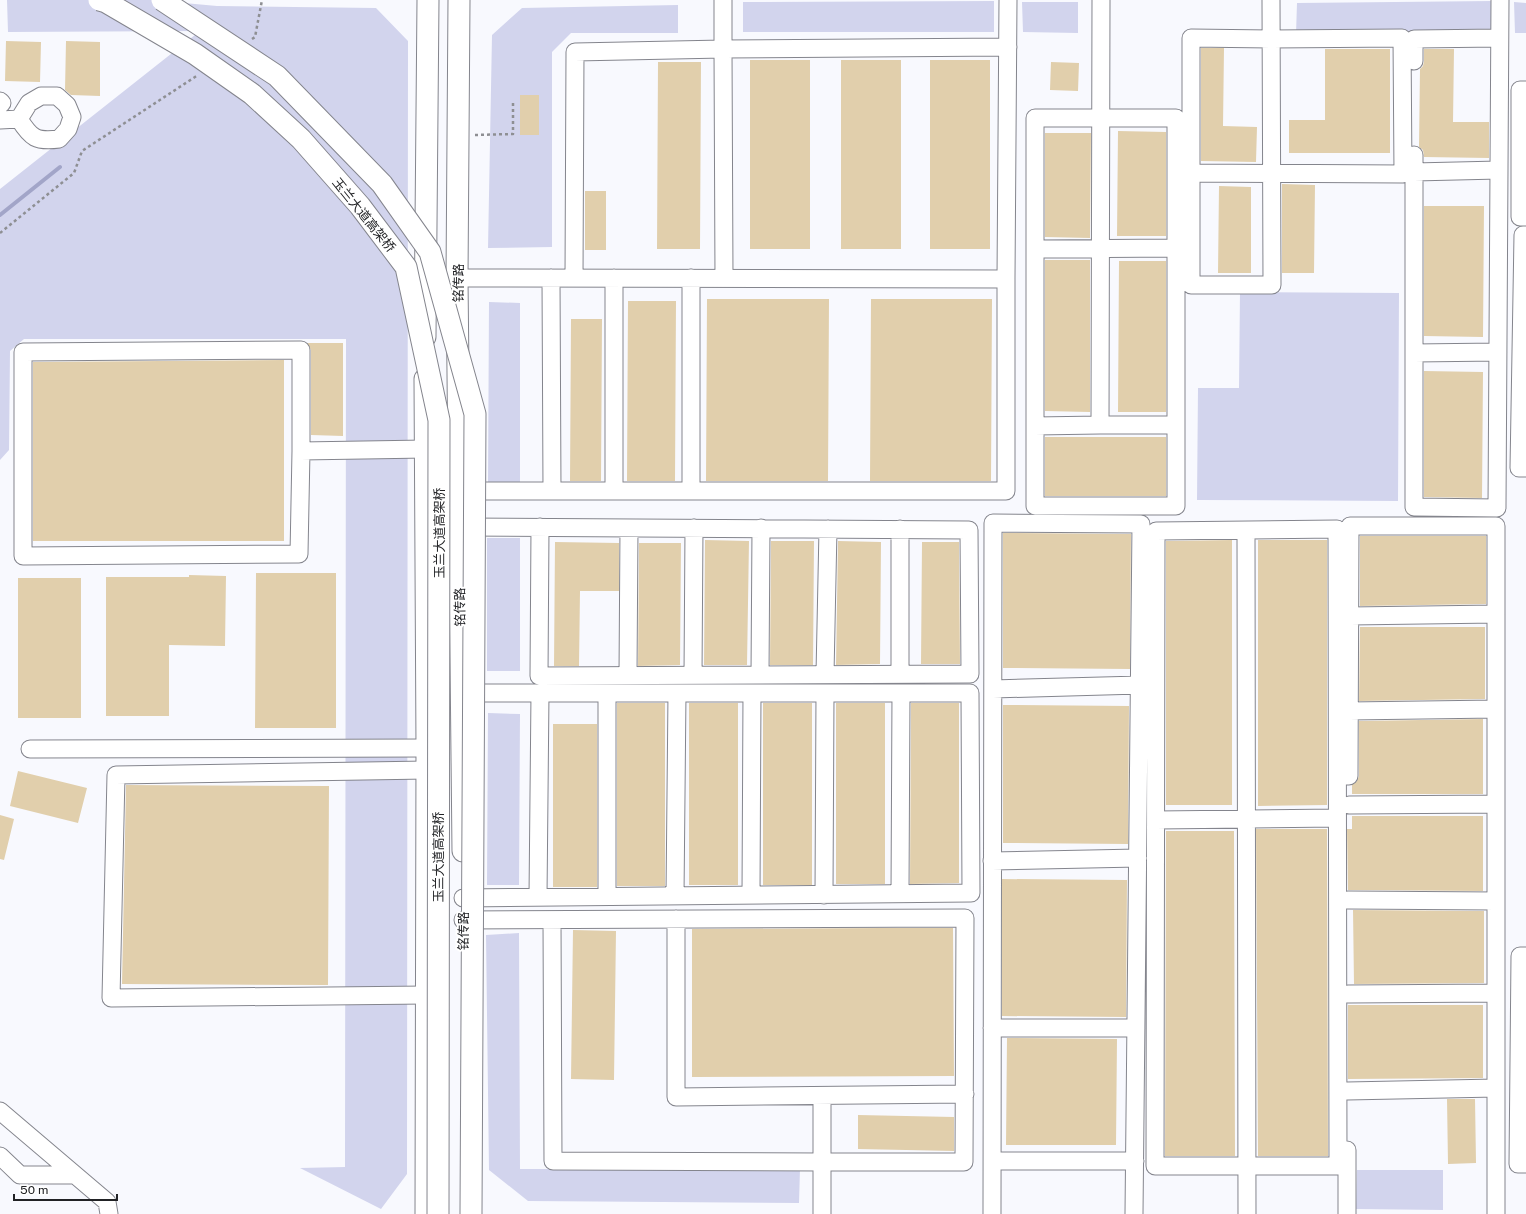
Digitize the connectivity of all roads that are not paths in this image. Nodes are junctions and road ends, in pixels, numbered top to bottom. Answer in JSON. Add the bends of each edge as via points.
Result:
{"nodes":[{"id":1,"x":99,"y":0,"type":"edge"},
{"id":2,"x":162,"y":0,"type":"edge"},
{"id":3,"x":428,"y":0,"type":"edge"},
{"id":4,"x":459,"y":0,"type":"edge"},
{"id":5,"x":723,"y":0,"type":"edge"},
{"id":6,"x":1008,"y":0,"type":"edge"},
{"id":7,"x":1100,"y":0,"type":"edge"},
{"id":8,"x":1271,"y":0,"type":"edge"},
{"id":9,"x":1500,"y":0,"type":"edge"},
{"id":10,"x":1499,"y":38,"type":"junction"},
{"id":11,"x":1271,"y":39,"type":"junction"},
{"id":12,"x":1008,"y":47,"type":"junction"},
{"id":13,"x":723,"y":49,"type":"junction"},
{"id":14,"x":1526,"y":90,"type":"edge"},
{"id":15,"x":0,"y":101,"type":"edge"},
{"id":16,"x":0,"y":105,"type":"edge"},
{"id":17,"x":1101,"y":118,"type":"junction"},
{"id":18,"x":19,"y":119,"type":"dead end"},
{"id":19,"x":0,"y":120,"type":"edge"},
{"id":20,"x":1498,"y":170,"type":"junction"},
{"id":21,"x":1414,"y":172,"type":"junction"},
{"id":22,"x":1191,"y":173,"type":"junction"},
{"id":23,"x":1272,"y":174,"type":"junction"},
{"id":24,"x":1526,"y":217,"type":"edge"},
{"id":25,"x":1526,"y":235,"type":"edge"},
{"id":26,"x":1101,"y":248,"type":"junction"},
{"id":27,"x":1176,"y":248,"type":"junction"},
{"id":28,"x":1035,"y":249,"type":"junction"},
{"id":29,"x":457,"y":278,"type":"junction"},
{"id":30,"x":551,"y":278,"type":"junction"},
{"id":31,"x":574,"y":278,"type":"junction"},
{"id":32,"x":614,"y":278,"type":"junction"},
{"id":33,"x":691,"y":278,"type":"junction"},
{"id":34,"x":724,"y":278,"type":"junction"},
{"id":35,"x":1006,"y":278,"type":"junction"},
{"id":36,"x":1414,"y":352,"type":"junction"},
{"id":37,"x":1498,"y":352,"type":"junction"},
{"id":38,"x":1523,"y":387,"type":"edge"},
{"id":39,"x":1100,"y":425,"type":"junction"},
{"id":40,"x":1176,"y":425,"type":"junction"},
{"id":41,"x":1035,"y":426,"type":"junction"},
{"id":42,"x":426,"y":449,"type":"junction"},
{"id":43,"x":301,"y":451,"type":"junction"},
{"id":44,"x":1526,"y":468,"type":"edge"},
{"id":45,"x":552,"y":491,"type":"junction"},
{"id":46,"x":614,"y":491,"type":"junction"},
{"id":47,"x":691,"y":491,"type":"junction"},
{"id":48,"x":460,"y":492,"type":"junction"},
{"id":49,"x":460,"y":527,"type":"junction"},
{"id":50,"x":540,"y":527,"type":"junction"},
{"id":51,"x":629,"y":528,"type":"junction"},
{"id":52,"x":694,"y":528,"type":"junction"},
{"id":53,"x":761,"y":528,"type":"junction"},
{"id":54,"x":828,"y":529,"type":"junction"},
{"id":55,"x":900,"y":529,"type":"junction"},
{"id":56,"x":1246,"y":530,"type":"junction"},
{"id":57,"x":1496,"y":614,"type":"junction"},
{"id":58,"x":1350,"y":616,"type":"junction"},
{"id":59,"x":825,"y":674,"type":"junction"},
{"id":60,"x":900,"y":674,"type":"junction"},
{"id":61,"x":628,"y":675,"type":"junction"},
{"id":62,"x":693,"y":675,"type":"junction"},
{"id":63,"x":760,"y":675,"type":"junction"},
{"id":64,"x":1140,"y":685,"type":"junction"},
{"id":65,"x":993,"y":689,"type":"junction"},
{"id":66,"x":461,"y":693,"type":"junction"},
{"id":67,"x":540,"y":693,"type":"junction"},
{"id":68,"x":607,"y":693,"type":"junction"},
{"id":69,"x":677,"y":693,"type":"junction"},
{"id":70,"x":752,"y":693,"type":"junction"},
{"id":71,"x":825,"y":693,"type":"junction"},
{"id":72,"x":901,"y":693,"type":"junction"},
{"id":73,"x":1496,"y":709,"type":"junction"},
{"id":74,"x":1349,"y":711,"type":"junction"},
{"id":75,"x":427,"y":748,"type":"junction"},
{"id":76,"x":30,"y":749,"type":"dead end"},
{"id":77,"x":427,"y":770,"type":"junction"},
{"id":78,"x":1496,"y":804,"type":"junction"},
{"id":79,"x":1349,"y":805,"type":"junction"},
{"id":80,"x":1337,"y":818,"type":"junction"},
{"id":81,"x":1156,"y":820,"type":"junction"},
{"id":82,"x":1246,"y":820,"type":"junction"},
{"id":83,"x":1138,"y":858,"type":"junction"},
{"id":84,"x":992,"y":861,"type":"junction"},
{"id":85,"x":900,"y":894,"type":"junction"},
{"id":86,"x":751,"y":895,"type":"junction"},
{"id":87,"x":824,"y":895,"type":"junction"},
{"id":88,"x":607,"y":896,"type":"junction"},
{"id":89,"x":675,"y":896,"type":"junction"},
{"id":90,"x":538,"y":897,"type":"junction"},
{"id":91,"x":463,"y":898,"type":"junction"},
{"id":92,"x":1348,"y":900,"type":"junction"},
{"id":93,"x":1496,"y":901,"type":"junction"},
{"id":94,"x":676,"y":919,"type":"junction"},
{"id":95,"x":463,"y":920,"type":"junction"},
{"id":96,"x":552,"y":920,"type":"junction"},
{"id":97,"x":1526,"y":956,"type":"edge"},
{"id":98,"x":1496,"y":993,"type":"junction"},
{"id":99,"x":1348,"y":994,"type":"junction"},
{"id":100,"x":427,"y":995,"type":"junction"},
{"id":101,"x":992,"y":1028,"type":"junction"},
{"id":102,"x":1136,"y":1028,"type":"junction"},
{"id":103,"x":1496,"y":1088,"type":"junction"},
{"id":104,"x":1347,"y":1091,"type":"junction"},
{"id":105,"x":965,"y":1094,"type":"junction"},
{"id":106,"x":822,"y":1096,"type":"junction"},
{"id":107,"x":0,"y":1111,"type":"edge"},
{"id":108,"x":0,"y":1156,"type":"edge"},
{"id":109,"x":992,"y":1161,"type":"junction"},
{"id":110,"x":1135,"y":1161,"type":"junction"},
{"id":111,"x":822,"y":1162,"type":"junction"},
{"id":112,"x":1526,"y":1164,"type":"edge"},
{"id":113,"x":1247,"y":1166,"type":"junction"},
{"id":114,"x":75,"y":1175,"type":"junction"},
{"id":115,"x":109,"y":1214,"type":"edge"},
{"id":116,"x":426,"y":1214,"type":"edge"},
{"id":117,"x":438,"y":1214,"type":"edge"},
{"id":118,"x":466,"y":1214,"type":"edge"},
{"id":119,"x":471,"y":1214,"type":"edge"},
{"id":120,"x":822,"y":1214,"type":"edge"},
{"id":121,"x":992,"y":1214,"type":"edge"},
{"id":122,"x":1134,"y":1214,"type":"edge"},
{"id":123,"x":1247,"y":1214,"type":"edge"},
{"id":124,"x":1347,"y":1214,"type":"edge"},
{"id":125,"x":1496,"y":1214,"type":"edge"}],
"edges":[{"from":1,"to":117,"type":"main road","name":"玉兰大道高架桥","bridge":true,"via":[[195,54],[252,94],[301,139],[326,167],[360,206],[406,267],[438,420]]},
{"from":2,"to":119,"type":"main road","bridge":true,"via":[[277,76],[382,184],[430,252],[475,414]]},
{"from":3,"to":42,"type":"main road"},
{"from":4,"to":29,"type":"main road","name":"铭传路"},
{"from":5,"to":13,"type":"lane"},
{"from":6,"to":12,"type":"lane"},
{"from":7,"to":17,"type":"lane"},
{"from":8,"to":11,"type":"lane"},
{"from":9,"to":10,"type":"lane"},
{"from":10,"to":20,"type":"lane"},
{"from":10,"to":21,"type":"lane","via":[[1414,39]]},
{"from":11,"to":22,"type":"lane","via":[[1191,38]]},
{"from":11,"to":23,"type":"lane"},
{"from":11,"to":23,"type":"lane","via":[[1402,38],[1402,174]]},
{"from":12,"to":13,"type":"lane"},
{"from":12,"to":35,"type":"lane"},
{"from":13,"to":31,"type":"lane","via":[[576,52]]},
{"from":13,"to":34,"type":"lane"},
{"from":14,"to":24,"type":"lane","via":[[1520,90],[1520,217]]},
{"from":15,"to":16,"type":"lane"},
{"from":17,"to":26,"type":"lane"},
{"from":17,"to":27,"type":"lane","via":[[1176,118]]},
{"from":17,"to":28,"type":"lane","via":[[1035,118]]},
{"from":18,"to":19,"type":"lane"},
{"from":20,"to":21,"type":"lane"},
{"from":20,"to":37,"type":"lane"},
{"from":21,"to":36,"type":"lane"},
{"from":22,"to":23,"type":"lane"},
{"from":22,"to":23,"type":"lane","via":[[1191,285],[1272,285]]},
{"from":25,"to":38,"type":"lane","via":[[1523,235]]},
{"from":26,"to":27,"type":"lane"},
{"from":26,"to":28,"type":"lane"},
{"from":26,"to":39,"type":"lane"},
{"from":27,"to":40,"type":"lane"},
{"from":28,"to":41,"type":"lane"},
{"from":29,"to":30,"type":"lane"},
{"from":29,"to":48,"type":"main road","name":"铭传路"},
{"from":30,"to":31,"type":"lane"},
{"from":30,"to":45,"type":"lane"},
{"from":31,"to":32,"type":"lane"},
{"from":32,"to":33,"type":"lane"},
{"from":32,"to":46,"type":"lane"},
{"from":33,"to":34,"type":"lane"},
{"from":33,"to":47,"type":"lane"},
{"from":34,"to":35,"type":"lane"},
{"from":35,"to":47,"type":"lane","via":[[1006,492]]},
{"from":36,"to":37,"type":"lane"},
{"from":36,"to":37,"type":"lane","via":[[1414,507],[1497,508]]},
{"from":38,"to":44,"type":"lane","via":[[1519,468]]},
{"from":39,"to":40,"type":"lane"},
{"from":39,"to":41,"type":"lane"},
{"from":40,"to":41,"type":"lane","via":[[1176,506],[1035,506]]},
{"from":42,"to":43,"type":"lane"},
{"from":42,"to":75,"type":"main road"},
{"from":43,"to":43,"type":"lane","via":[[301,350],[22,352],[22,556],[299,554]]},
{"from":45,"to":46,"type":"lane"},
{"from":45,"to":48,"type":"lane"},
{"from":46,"to":47,"type":"lane"},
{"from":48,"to":49,"type":"main road","name":"铭传路"},
{"from":49,"to":50,"type":"lane"},
{"from":49,"to":66,"type":"main road","name":"铭传路"},
{"from":50,"to":51,"type":"lane"},
{"from":50,"to":61,"type":"lane","via":[[539,676]]},
{"from":51,"to":52,"type":"lane"},
{"from":51,"to":61,"type":"lane"},
{"from":52,"to":53,"type":"lane"},
{"from":52,"to":62,"type":"lane"},
{"from":53,"to":54,"type":"lane"},
{"from":53,"to":63,"type":"lane"},
{"from":54,"to":55,"type":"lane"},
{"from":54,"to":59,"type":"lane"},
{"from":55,"to":60,"type":"lane"},
{"from":55,"to":60,"type":"lane","via":[[969,530],[970,666],[970,674]]},
{"from":56,"to":80,"type":"lane","via":[[1337,529]]},
{"from":56,"to":81,"type":"lane","via":[[1156,531]]},
{"from":56,"to":82,"type":"lane"},
{"from":57,"to":58,"type":"lane"},
{"from":57,"to":58,"type":"lane","via":[[1496,526],[1350,526]]},
{"from":57,"to":73,"type":"lane"},
{"from":58,"to":74,"type":"lane"},
{"from":59,"to":60,"type":"lane"},
{"from":59,"to":63,"type":"lane"},
{"from":61,"to":62,"type":"lane"},
{"from":62,"to":63,"type":"lane"},
{"from":64,"to":65,"type":"lane"},
{"from":64,"to":65,"type":"lane","via":[[1141,524],[993,523]]},
{"from":64,"to":83,"type":"lane"},
{"from":65,"to":84,"type":"lane"},
{"from":66,"to":67,"type":"lane"},
{"from":66,"to":91,"type":"main road","name":"铭传路"},
{"from":67,"to":68,"type":"lane"},
{"from":67,"to":90,"type":"lane"},
{"from":68,"to":69,"type":"lane"},
{"from":68,"to":88,"type":"lane"},
{"from":69,"to":70,"type":"lane"},
{"from":69,"to":89,"type":"lane"},
{"from":70,"to":71,"type":"lane"},
{"from":70,"to":86,"type":"lane"},
{"from":71,"to":72,"type":"lane"},
{"from":71,"to":87,"type":"lane"},
{"from":72,"to":85,"type":"lane"},
{"from":72,"to":85,"type":"lane","via":[[970,693],[971,893]]},
{"from":73,"to":74,"type":"lane"},
{"from":73,"to":78,"type":"lane"},
{"from":74,"to":79,"type":"lane"},
{"from":75,"to":76,"type":"lane"},
{"from":75,"to":77,"type":"main road"},
{"from":77,"to":100,"type":"main road"},
{"from":77,"to":100,"type":"lane","via":[[116,774],[110,998]]},
{"from":78,"to":79,"type":"lane"},
{"from":78,"to":93,"type":"lane"},
{"from":79,"to":92,"type":"lane"},
{"from":80,"to":82,"type":"lane"},
{"from":80,"to":113,"type":"lane","via":[[1338,1166]]},
{"from":81,"to":82,"type":"lane"},
{"from":81,"to":113,"type":"lane","via":[[1155,1166]]},
{"from":82,"to":113,"type":"lane"},
{"from":83,"to":84,"type":"lane"},
{"from":83,"to":102,"type":"lane"},
{"from":84,"to":101,"type":"lane"},
{"from":85,"to":87,"type":"lane"},
{"from":86,"to":87,"type":"lane"},
{"from":86,"to":89,"type":"lane"},
{"from":88,"to":89,"type":"lane"},
{"from":88,"to":90,"type":"lane"},
{"from":90,"to":91,"type":"lane"},
{"from":91,"to":95,"type":"main road","name":"铭传路"},
{"from":92,"to":93,"type":"lane"},
{"from":92,"to":99,"type":"lane"},
{"from":93,"to":98,"type":"lane"},
{"from":94,"to":96,"type":"lane"},
{"from":94,"to":105,"type":"lane","via":[[965,918]]},
{"from":94,"to":106,"type":"lane","via":[[676,1097]]},
{"from":95,"to":96,"type":"lane"},
{"from":95,"to":118,"type":"main road","name":"铭传路"},
{"from":96,"to":111,"type":"lane","via":[[552,1160]]},
{"from":97,"to":112,"type":"lane","via":[[1520,956],[1518,1164]]},
{"from":98,"to":99,"type":"lane"},
{"from":98,"to":103,"type":"lane"},
{"from":99,"to":104,"type":"lane"},
{"from":100,"to":116,"type":"main road"},
{"from":101,"to":102,"type":"lane"},
{"from":101,"to":109,"type":"lane"},
{"from":102,"to":110,"type":"lane"},
{"from":103,"to":104,"type":"lane"},
{"from":103,"to":125,"type":"lane"},
{"from":104,"to":124,"type":"lane"},
{"from":105,"to":106,"type":"lane"},
{"from":105,"to":111,"type":"lane","via":[[964,1162]]},
{"from":106,"to":111,"type":"lane"},
{"from":107,"to":114,"type":"lane"},
{"from":108,"to":114,"type":"lane","via":[[20,1175]]},
{"from":109,"to":110,"type":"lane"},
{"from":109,"to":121,"type":"lane"},
{"from":110,"to":122,"type":"lane"},
{"from":111,"to":120,"type":"lane"},
{"from":113,"to":123,"type":"lane"},
{"from":114,"to":115,"type":"lane","via":[[107,1202]]}]}
